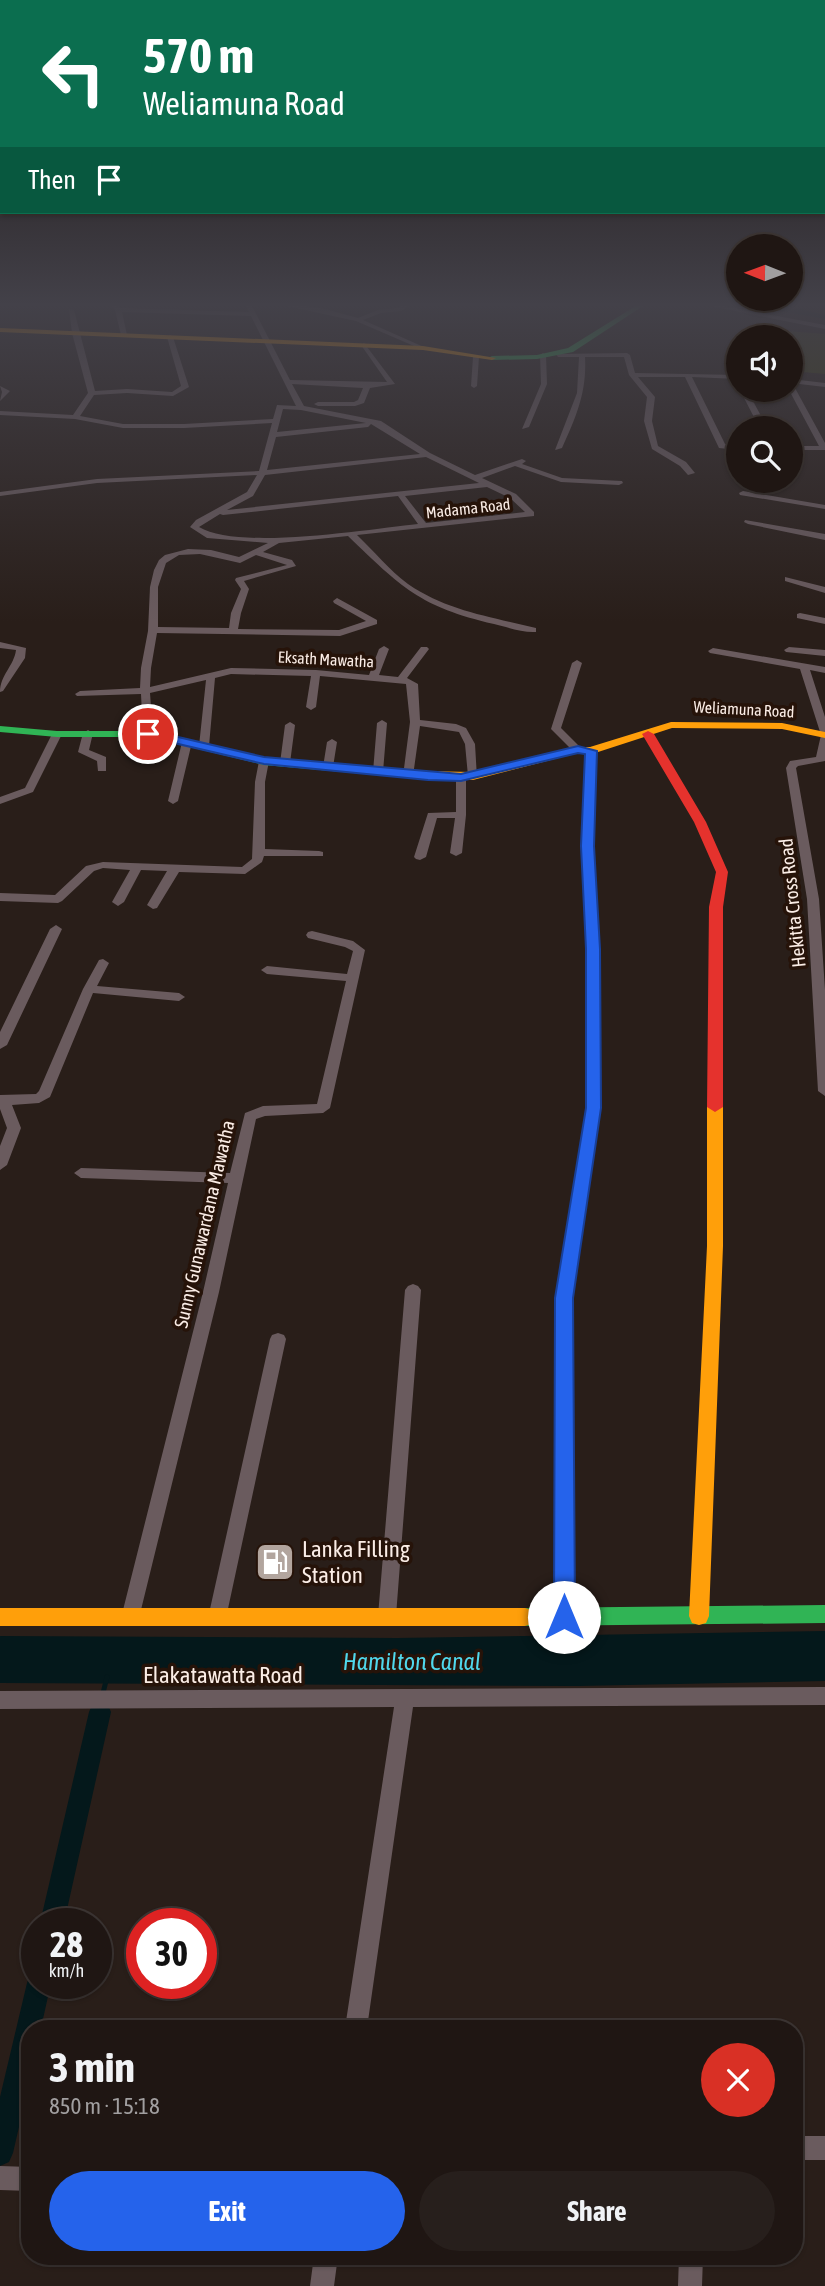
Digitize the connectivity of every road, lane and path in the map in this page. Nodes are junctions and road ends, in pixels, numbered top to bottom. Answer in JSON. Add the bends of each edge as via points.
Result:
{"nodes":[{"id":1,"x":81,"y":409,"type":"edge"},
{"id":2,"x":279,"y":409,"type":"edge"},
{"id":3,"x":313,"y":409,"type":"edge"},
{"id":4,"x":533,"y":409,"type":"edge"},
{"id":5,"x":576,"y":409,"type":"edge"},
{"id":6,"x":650,"y":409,"type":"edge"},
{"id":7,"x":704,"y":409,"type":"edge"},
{"id":8,"x":801,"y":409,"type":"edge"},
{"id":9,"x":1,"y":414,"type":"edge"},
{"id":10,"x":75,"y":417,"type":"junction"},
{"id":11,"x":275,"y":421,"type":"junction"},
{"id":12,"x":808,"y":422,"type":"junction"},
{"id":13,"x":825,"y":422,"type":"edge"},
{"id":14,"x":378,"y":423,"type":"junction"},
{"id":15,"x":525,"y":427,"type":"dead end"},
{"id":16,"x":272,"y":435,"type":"junction"},
{"id":17,"x":726,"y":446,"type":"edge"},
{"id":18,"x":558,"y":448,"type":"dead end"},
{"id":19,"x":803,"y":448,"type":"edge"},
{"id":20,"x":427,"y":455,"type":"junction"},
{"id":21,"x":261,"y":473,"type":"junction"},
{"id":22,"x":691,"y":473,"type":"dead end"},
{"id":23,"x":477,"y":477,"type":"junction"},
{"id":24,"x":619,"y":482,"type":"dead end"},
{"id":25,"x":490,"y":484,"type":"junction"},
{"id":26,"x":743,"y":493,"type":"dead end"},
{"id":27,"x":0,"y":494,"type":"edge"},
{"id":28,"x":400,"y":494,"type":"junction"},
{"id":29,"x":825,"y":508,"type":"edge"},
{"id":30,"x":215,"y":514,"type":"junction"},
{"id":31,"x":748,"y":522,"type":"dead end"},
{"id":32,"x":424,"y":526,"type":"junction"},
{"id":33,"x":351,"y":534,"type":"junction"},
{"id":34,"x":825,"y":537,"type":"edge"},
{"id":35,"x":277,"y":541,"type":"junction"},
{"id":36,"x":255,"y":552,"type":"junction"},
{"id":37,"x":788,"y":579,"type":"dead end"},
{"id":38,"x":825,"y":590,"type":"edge"},
{"id":39,"x":337,"y":601,"type":"dead end"},
{"id":40,"x":800,"y":616,"type":"dead end"},
{"id":41,"x":825,"y":621,"type":"edge"},
{"id":42,"x":533,"y":630,"type":"dead end"},
{"id":43,"x":153,"y":631,"type":"junction"},
{"id":44,"x":233,"y":631,"type":"junction"},
{"id":45,"x":0,"y":645,"type":"edge"},
{"id":46,"x":384,"y":649,"type":"dead end"},
{"id":47,"x":424,"y":649,"type":"dead end"},
{"id":48,"x":789,"y":650,"type":"dead end"},
{"id":49,"x":713,"y":651,"type":"dead end"},
{"id":50,"x":825,"y":653,"type":"edge"},
{"id":51,"x":577,"y":663,"type":"dead end"},
{"id":52,"x":804,"y":666,"type":"junction"},
{"id":53,"x":825,"y":670,"type":"edge"},
{"id":54,"x":316,"y":673,"type":"junction"},
{"id":55,"x":211,"y":674,"type":"junction"},
{"id":56,"x":373,"y":678,"type":"junction"},
{"id":57,"x":401,"y":680,"type":"junction"},
{"id":58,"x":0,"y":689,"type":"edge"},
{"id":59,"x":147,"y":691,"type":"junction"},
{"id":60,"x":80,"y":694,"type":"dead end"},
{"id":61,"x":311,"y":707,"type":"dead end"},
{"id":62,"x":415,"y":722,"type":"junction"},
{"id":63,"x":382,"y":723,"type":"dead end"},
{"id":64,"x":290,"y":725,"type":"dead end"},
{"id":65,"x":0,"y":729,"type":"edge"},
{"id":66,"x":88,"y":733,"type":"junction"},
{"id":67,"x":57,"y":734,"type":"junction"},
{"id":68,"x":148,"y":734,"type":"junction"},
{"id":69,"x":648,"y":734,"type":"junction"},
{"id":70,"x":825,"y":735,"type":"edge"},
{"id":71,"x":187,"y":742,"type":"junction"},
{"id":72,"x":332,"y":742,"type":"dead end"},
{"id":73,"x":204,"y":746,"type":"junction"},
{"id":74,"x":584,"y":750,"type":"junction"},
{"id":75,"x":264,"y":761,"type":"junction"},
{"id":76,"x":285,"y":763,"type":"junction"},
{"id":77,"x":328,"y":767,"type":"junction"},
{"id":78,"x":102,"y":769,"type":"dead end"},
{"id":79,"x":378,"y":772,"type":"junction"},
{"id":80,"x":408,"y":776,"type":"junction"},
{"id":81,"x":467,"y":777,"type":"junction"},
{"id":82,"x":0,"y":801,"type":"edge"},
{"id":83,"x":173,"y":801,"type":"dead end"},
{"id":84,"x":461,"y":815,"type":"junction"},
{"id":85,"x":259,"y":852,"type":"junction"},
{"id":86,"x":456,"y":853,"type":"dead end"},
{"id":87,"x":318,"y":854,"type":"dead end"},
{"id":88,"x":420,"y":857,"type":"dead end"},
{"id":89,"x":138,"y":866,"type":"junction"},
{"id":90,"x":175,"y":868,"type":"junction"},
{"id":91,"x":0,"y":897,"type":"edge"},
{"id":92,"x":118,"y":902,"type":"dead end"},
{"id":93,"x":153,"y":905,"type":"dead end"},
{"id":94,"x":56,"y":929,"type":"dead end"},
{"id":95,"x":312,"y":935,"type":"dead end"},
{"id":96,"x":103,"y":963,"type":"dead end"},
{"id":97,"x":267,"y":970,"type":"dead end"},
{"id":98,"x":352,"y":978,"type":"junction"},
{"id":99,"x":89,"y":989,"type":"junction"},
{"id":100,"x":179,"y":997,"type":"dead end"},
{"id":101,"x":0,"y":1045,"type":"edge"},
{"id":102,"x":825,"y":1091,"type":"edge"},
{"id":103,"x":2,"y":1100,"type":"edge"},
{"id":104,"x":0,"y":1164,"type":"edge"},
{"id":105,"x":81,"y":1173,"type":"dead end"},
{"id":106,"x":236,"y":1178,"type":"junction"},
{"id":107,"x":413,"y":1290,"type":"dead end"},
{"id":108,"x":278,"y":1339,"type":"dead end"},
{"id":109,"x":825,"y":1614,"type":"edge"},
{"id":110,"x":387,"y":1616,"type":"junction"},
{"id":111,"x":699,"y":1616,"type":"junction"},
{"id":112,"x":0,"y":1617,"type":"edge"},
{"id":113,"x":564,"y":1617,"type":"junction"},
{"id":114,"x":130,"y":1618,"type":"junction"},
{"id":115,"x":217,"y":1618,"type":"junction"},
{"id":116,"x":825,"y":1696,"type":"edge"},
{"id":117,"x":405,"y":1698,"type":"junction"},
{"id":118,"x":0,"y":1700,"type":"edge"},
{"id":119,"x":357,"y":2020,"type":"edge"},
{"id":120,"x":803,"y":2148,"type":"edge"},
{"id":121,"x":825,"y":2148,"type":"edge"},
{"id":122,"x":325,"y":2265,"type":"edge"},
{"id":123,"x":691,"y":2265,"type":"edge"},
{"id":124,"x":322,"y":2286,"type":"edge"},
{"id":125,"x":690,"y":2286,"type":"edge"}],
"edges":[{"from":1,"to":10,"type":"street"},
{"from":2,"to":11,"type":"street"},
{"from":3,"to":14,"type":"street","name":"Madama Road"},
{"from":4,"to":15,"type":"street"},
{"from":5,"to":18,"type":"street"},
{"from":6,"to":22,"type":"street","via":[[655,447]]},
{"from":7,"to":17,"type":"street"},
{"from":8,"to":12,"type":"street"},
{"from":9,"to":10,"type":"street"},
{"from":10,"to":11,"type":"street","via":[[123,426]]},
{"from":11,"to":16,"type":"street"},
{"from":12,"to":13,"type":"street"},
{"from":12,"to":19,"type":"street","via":[[824,448]]},
{"from":14,"to":16,"type":"street"},
{"from":14,"to":20,"type":"street","name":"Madama Road"},
{"from":16,"to":21,"type":"street"},
{"from":20,"to":21,"type":"street"},
{"from":20,"to":23,"type":"street","name":"Madama Road"},
{"from":21,"to":27,"type":"street","via":[[97,481]]},
{"from":21,"to":30,"type":"street","via":[[250,494]]},
{"from":23,"to":24,"type":"street","via":[[519,462],[561,481]]},
{"from":23,"to":25,"type":"street","name":"Madama Road"},
{"from":25,"to":28,"type":"street"},
{"from":25,"to":32,"type":"street","name":"Madama Road","via":[[513,496],[531,514]]},
{"from":26,"to":29,"type":"street"},
{"from":28,"to":30,"type":"street"},
{"from":28,"to":32,"type":"street"},
{"from":30,"to":35,"type":"street","via":[[194,527],[207,536]]},
{"from":31,"to":34,"type":"street"},
{"from":32,"to":33,"type":"street","name":"Madama Road"},
{"from":33,"to":35,"type":"street","name":"Madama Road"},
{"from":33,"to":42,"type":"street","via":[[404,586],[425,599],[458,613]]},
{"from":35,"to":36,"type":"street"},
{"from":36,"to":43,"type":"street","via":[[240,560],[201,551],[167,557],[154,589]]},
{"from":36,"to":44,"type":"street","via":[[292,566],[239,580],[245,589]]},
{"from":37,"to":38,"type":"street"},
{"from":39,"to":44,"type":"street","via":[[374,622],[340,633]]},
{"from":40,"to":41,"type":"street"},
{"from":43,"to":44,"type":"street"},
{"from":43,"to":59,"type":"street"},
{"from":45,"to":58,"type":"street","via":[[21,648],[20,658]]},
{"from":46,"to":56,"type":"street"},
{"from":47,"to":57,"type":"street"},
{"from":48,"to":50,"type":"street"},
{"from":49,"to":52,"type":"street"},
{"from":51,"to":74,"type":"street","via":[[556,729]]},
{"from":52,"to":53,"type":"street"},
{"from":52,"to":70,"type":"street"},
{"from":54,"to":55,"type":"street","name":"Eksath Mawatha"},
{"from":54,"to":56,"type":"street","name":"Eksath Mawatha"},
{"from":54,"to":61,"type":"street"},
{"from":55,"to":59,"type":"street","name":"Eksath Mawatha"},
{"from":55,"to":73,"type":"street"},
{"from":56,"to":57,"type":"street","name":"Eksath Mawatha"},
{"from":57,"to":62,"type":"street","name":"Eksath Mawatha","via":[[413,684]]},
{"from":59,"to":60,"type":"street","name":"Eksath Mawatha"},
{"from":59,"to":68,"type":"street"},
{"from":62,"to":80,"type":"street","name":"Eksath Mawatha"},
{"from":62,"to":81,"type":"street","via":[[466,731],[470,738]]},
{"from":63,"to":79,"type":"street"},
{"from":64,"to":76,"type":"street"},
{"from":65,"to":67,"type":"street","name":"Weliamuna Road"},
{"from":66,"to":67,"type":"street","name":"Weliamuna Road"},
{"from":66,"to":68,"type":"street","name":"Weliamuna Road"},
{"from":66,"to":78,"type":"street","via":[[83,752],[102,759]]},
{"from":67,"to":82,"type":"street","via":[[29,790]]},
{"from":68,"to":71,"type":"street","name":"Weliamuna Road"},
{"from":69,"to":70,"type":"street","name":"Weliamuna Road","via":[[671,725],[714,722],[782,726]]},
{"from":69,"to":74,"type":"street","name":"Weliamuna Road"},
{"from":69,"to":111,"type":"street","via":[[700,822],[722,872],[716,907],[715,1246]]},
{"from":70,"to":102,"type":"street","name":"Hekitta Cross Road","via":[[821,759],[794,763],[791,768],[813,899]]},
{"from":71,"to":73,"type":"street","name":"Weliamuna Road"},
{"from":71,"to":83,"type":"street"},
{"from":72,"to":77,"type":"street"},
{"from":73,"to":75,"type":"street","name":"Weliamuna Road"},
{"from":74,"to":81,"type":"street","name":"Weliamuna Road"},
{"from":74,"to":113,"type":"street","via":[[594,1108],[564,1298]]},
{"from":75,"to":76,"type":"street","name":"Weliamuna Road"},
{"from":75,"to":85,"type":"street"},
{"from":76,"to":77,"type":"street","name":"Weliamuna Road"},
{"from":77,"to":79,"type":"street","name":"Weliamuna Road"},
{"from":79,"to":80,"type":"street","name":"Weliamuna Road"},
{"from":80,"to":81,"type":"street","name":"Weliamuna Road"},
{"from":81,"to":84,"type":"street"},
{"from":84,"to":86,"type":"street"},
{"from":84,"to":88,"type":"street","via":[[432,815]]},
{"from":85,"to":87,"type":"street"},
{"from":85,"to":90,"type":"street","via":[[258,860],[245,871]]},
{"from":89,"to":90,"type":"street"},
{"from":89,"to":91,"type":"street","via":[[90,868],[58,899]]},
{"from":89,"to":92,"type":"street"},
{"from":90,"to":93,"type":"street"},
{"from":94,"to":101,"type":"street"},
{"from":95,"to":98,"type":"street","name":"Sunny Gunawardana Mawatha","via":[[359,950]]},
{"from":96,"to":99,"type":"street"},
{"from":97,"to":98,"type":"street"},
{"from":98,"to":106,"type":"street","name":"Sunny Gunawardana Mawatha","via":[[323,1108],[263,1111],[250,1116]]},
{"from":99,"to":100,"type":"street"},
{"from":99,"to":103,"type":"street","via":[[45,1094]]},
{"from":103,"to":104,"type":"street","via":[[14,1128]]},
{"from":105,"to":106,"type":"street"},
{"from":106,"to":114,"type":"street","name":"Sunny Gunawardana Mawatha"},
{"from":107,"to":110,"type":"street"},
{"from":108,"to":115,"type":"street"},
{"from":109,"to":111,"type":"street"},
{"from":110,"to":113,"type":"street"},
{"from":110,"to":115,"type":"street"},
{"from":111,"to":113,"type":"street"},
{"from":112,"to":114,"type":"street"},
{"from":114,"to":115,"type":"street"},
{"from":116,"to":117,"type":"street","name":"Elakatawatta Road"},
{"from":117,"to":118,"type":"street","name":"Elakatawatta Road"},
{"from":117,"to":119,"type":"street"},
{"from":120,"to":121,"type":"street"},
{"from":122,"to":124,"type":"street"},
{"from":123,"to":125,"type":"street"}]}
